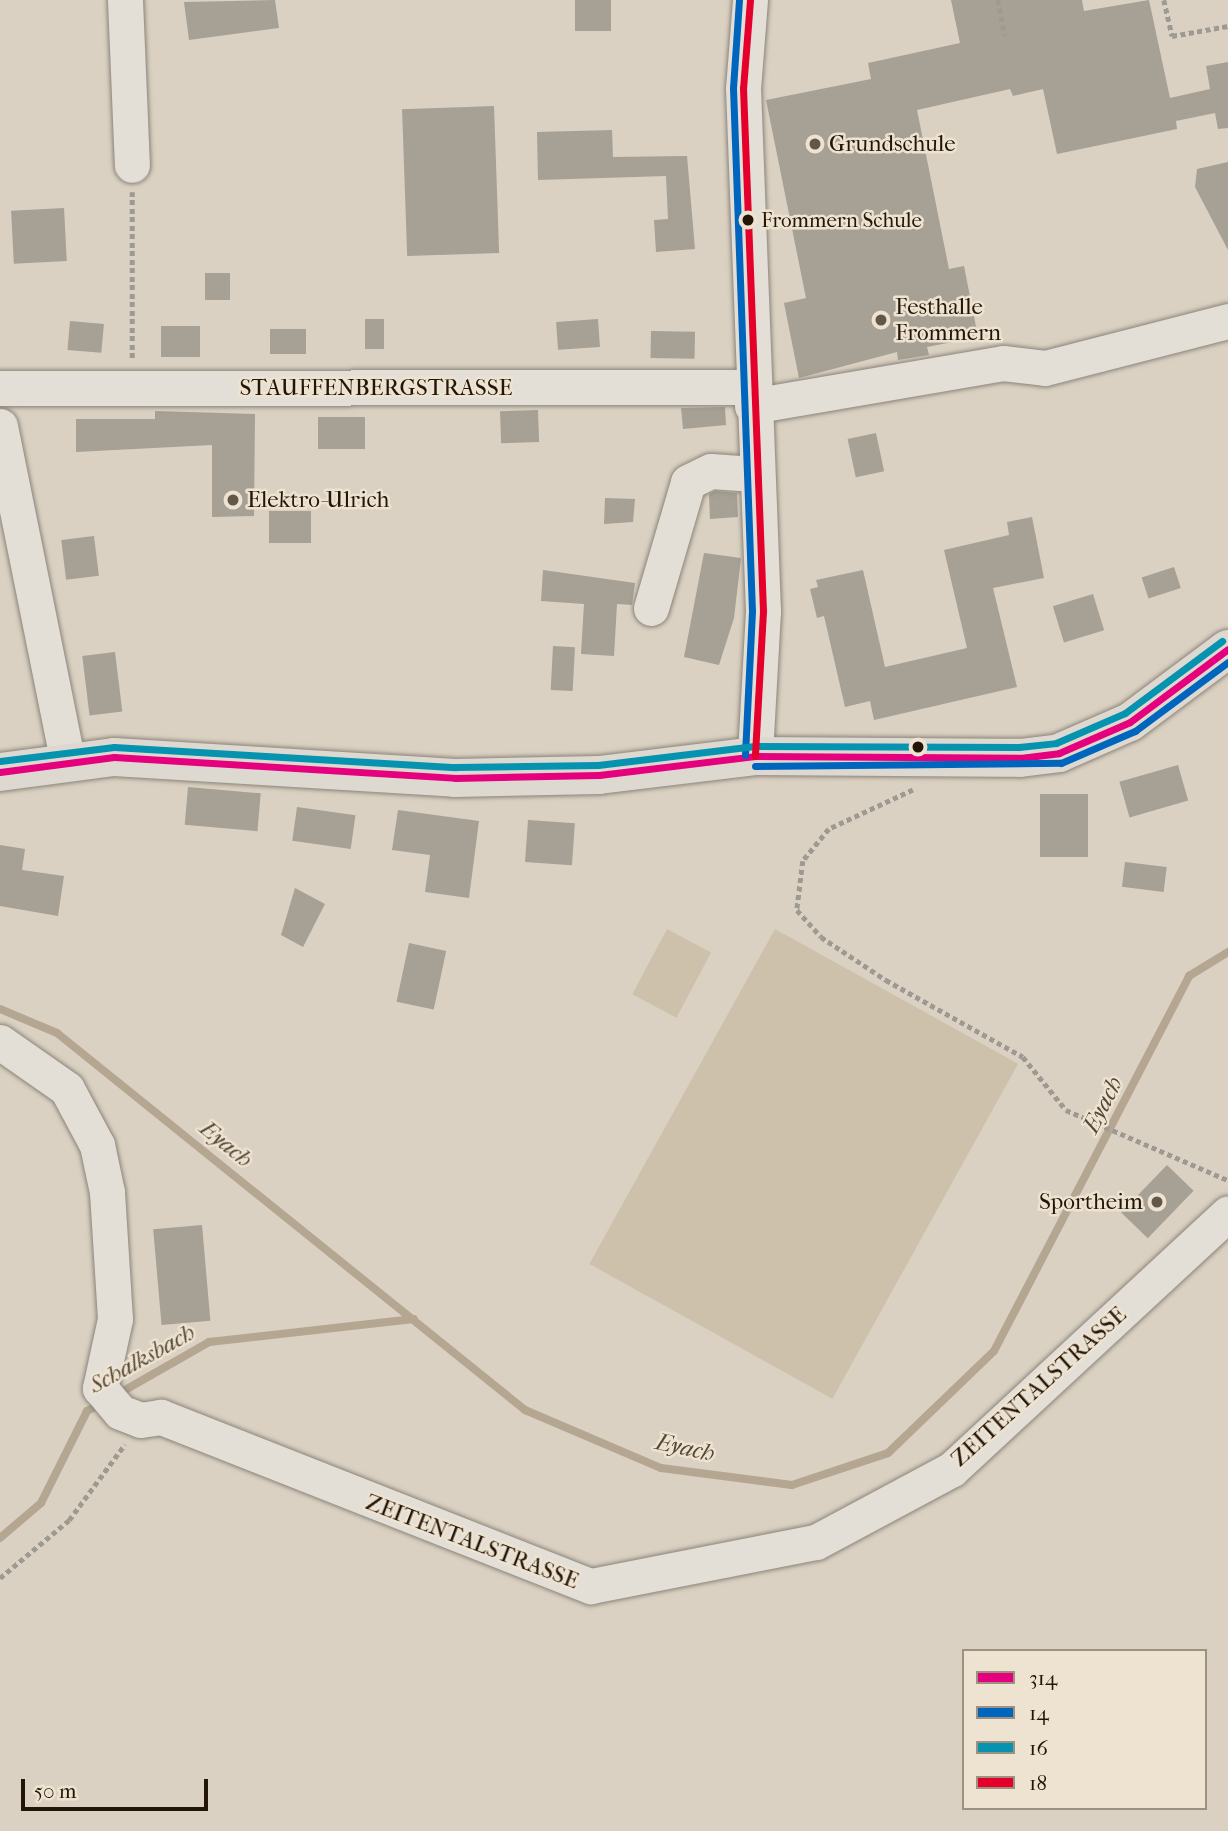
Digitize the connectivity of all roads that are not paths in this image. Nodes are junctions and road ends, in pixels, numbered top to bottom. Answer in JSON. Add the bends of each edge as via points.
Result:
{"nodes":[{"id":1,"x":125,"y":0,"type":"edge"},
{"id":2,"x":750,"y":0,"type":"edge"},
{"id":3,"x":132,"y":164,"type":"road end"},
{"id":4,"x":1228,"y":321,"type":"edge"},
{"id":5,"x":0,"y":388,"type":"edge"},
{"id":6,"x":752,"y":396,"type":"junction"},
{"id":7,"x":2,"y":437,"type":"edge"},
{"id":8,"x":754,"y":474,"type":"junction"},
{"id":9,"x":652,"y":608,"type":"dead end"},
{"id":10,"x":1228,"y":649,"type":"edge"},
{"id":11,"x":755,"y":756,"type":"junction"},
{"id":12,"x":67,"y":759,"type":"junction"},
{"id":13,"x":0,"y":772,"type":"edge"},
{"id":14,"x":0,"y":1042,"type":"edge"},
{"id":15,"x":1228,"y":1213,"type":"edge"}],
"edges":[{"from":1,"to":3,"type":"street"},
{"from":2,"to":6,"type":"street","via":[[743,88]]},
{"from":4,"to":6,"type":"street","name":"STAUFFENBERGSTRASSE","via":[[1045,368],[1003,363]]},
{"from":5,"to":6,"type":"street","name":"STAUFFENBERGSTRASSE"},
{"from":6,"to":8,"type":"street"},
{"from":7,"to":12,"type":"street"},
{"from":8,"to":9,"type":"street","via":[[711,471],[688,482]]},
{"from":8,"to":11,"type":"street","via":[[763,611]]},
{"from":10,"to":11,"type":"main road","via":[[1130,722],[1059,753],[1020,758]]},
{"from":11,"to":12,"type":"main road","via":[[599,775],[455,778],[163,757]]},
{"from":12,"to":13,"type":"main road"},
{"from":14,"to":15,"type":"street","name":"ZEITENTALSTRASSE","via":[[67,1089],[97,1144],[107,1192],[121,1407],[161,1417],[591,1586],[816,1542],[951,1469]]}]}
